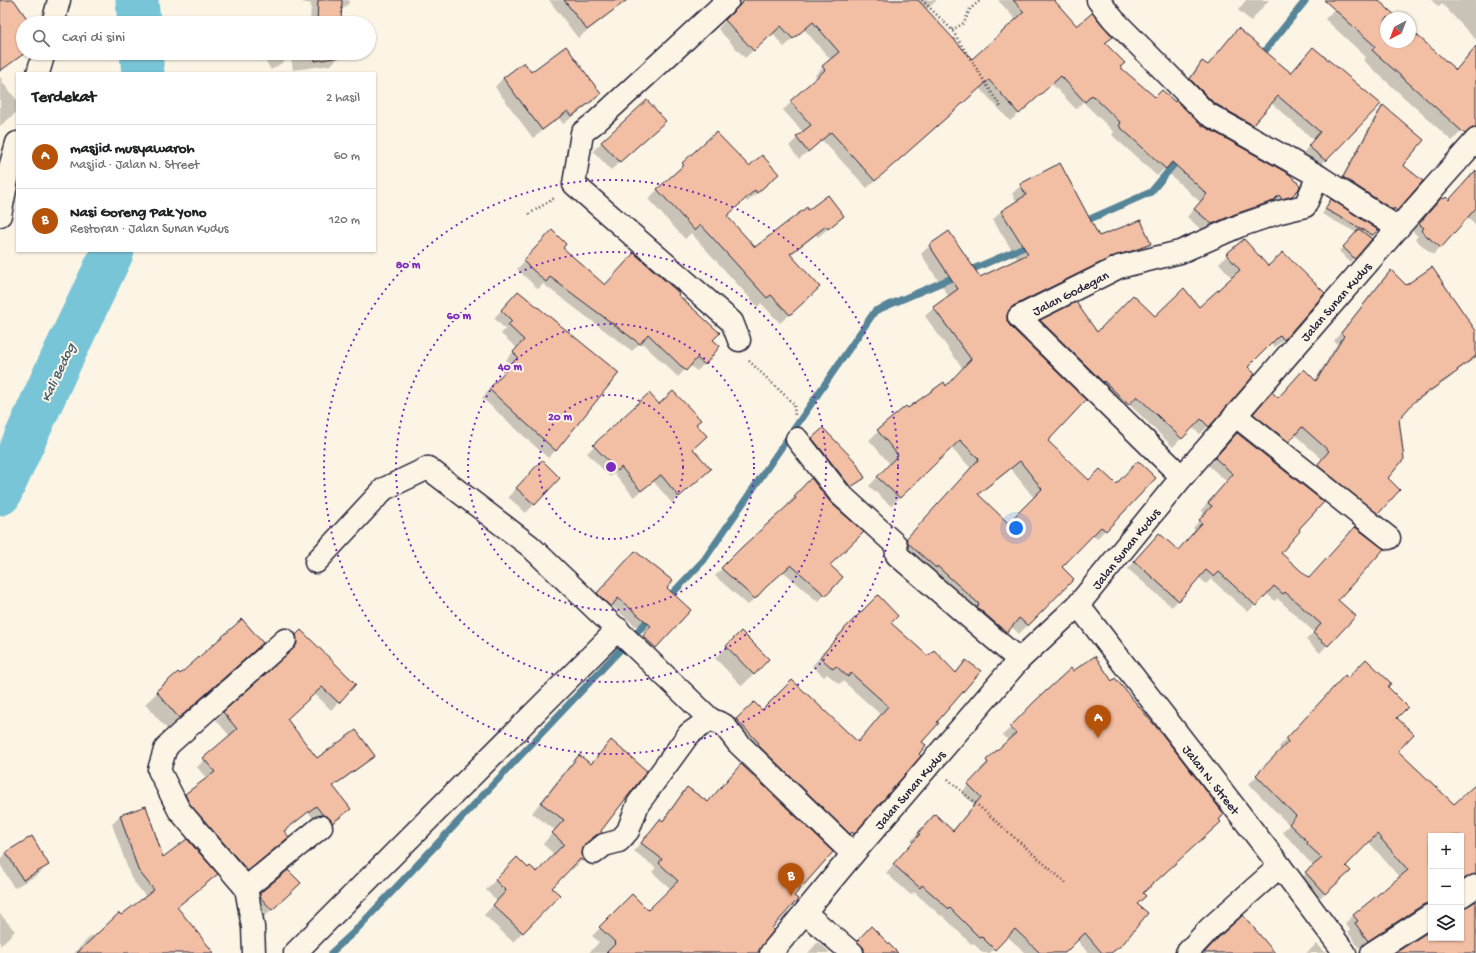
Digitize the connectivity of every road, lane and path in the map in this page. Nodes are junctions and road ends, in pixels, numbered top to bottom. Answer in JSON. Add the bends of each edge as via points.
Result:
{"nodes":[{"id":1,"x":922,"y":0,"type":"edge"},
{"id":2,"x":980,"y":0,"type":"edge"},
{"id":3,"x":1098,"y":0,"type":"edge"},
{"id":4,"x":722,"y":2,"type":"edge"},
{"id":5,"x":952,"y":30,"type":"junction"},
{"id":6,"x":42,"y":60,"type":"edge"},
{"id":7,"x":38,"y":72,"type":"edge"},
{"id":8,"x":1002,"y":109,"type":"dead end"},
{"id":9,"x":1476,"y":140,"type":"edge"},
{"id":10,"x":16,"y":145,"type":"edge"},
{"id":11,"x":4,"y":171,"type":"edge"},
{"id":12,"x":1318,"y":176,"type":"junction"},
{"id":13,"x":574,"y":184,"type":"junction"},
{"id":14,"x":529,"y":214,"type":"dead end"},
{"id":15,"x":0,"y":215,"type":"edge"},
{"id":16,"x":1398,"y":228,"type":"junction"},
{"id":17,"x":739,"y":340,"type":"dead end"},
{"id":18,"x":750,"y":363,"type":"dead end"},
{"id":19,"x":1235,"y":415,"type":"junction"},
{"id":20,"x":798,"y":439,"type":"joint"},
{"id":21,"x":1182,"y":478,"type":"junction"},
{"id":22,"x":1389,"y":538,"type":"dead end"},
{"id":23,"x":316,"y":562,"type":"dead end"},
{"id":24,"x":1078,"y":605,"type":"junction"},
{"id":25,"x":618,"y":629,"type":"junction"},
{"id":26,"x":285,"y":640,"type":"dead end"},
{"id":27,"x":1019,"y":660,"type":"junction"},
{"id":28,"x":710,"y":719,"type":"junction"},
{"id":29,"x":931,"y":763,"type":"junction"},
{"id":30,"x":321,"y":827,"type":"dead end"},
{"id":31,"x":594,"y":853,"type":"dead end"},
{"id":32,"x":853,"y":854,"type":"junction"},
{"id":33,"x":1280,"y":866,"type":"junction"},
{"id":34,"x":1066,"y":883,"type":"dead end"},
{"id":35,"x":1476,"y":886,"type":"edge"},
{"id":36,"x":246,"y":888,"type":"junction"},
{"id":37,"x":1464,"y":894,"type":"edge"},
{"id":38,"x":805,"y":913,"type":"junction"},
{"id":39,"x":1428,"y":917,"type":"edge"},
{"id":40,"x":1343,"y":952,"type":"edge"},
{"id":41,"x":254,"y":953,"type":"edge"},
{"id":42,"x":296,"y":953,"type":"edge"},
{"id":43,"x":771,"y":953,"type":"edge"},
{"id":44,"x":852,"y":953,"type":"edge"},
{"id":45,"x":1187,"y":953,"type":"edge"},
{"id":46,"x":1372,"y":953,"type":"edge"}],
"edges":[{"from":1,"to":5,"type":"path"},
{"from":2,"to":5,"type":"path","via":[[970,9],[964,23]]},
{"from":3,"to":12,"type":"street","via":[[1113,19],[1206,113]]},
{"from":4,"to":13,"type":"street","via":[[582,133]]},
{"from":5,"to":8,"type":"path"},
{"from":6,"to":7,"type":"street"},
{"from":9,"to":16,"type":"street","name":"Jalan Sunan Kudus"},
{"from":10,"to":11,"type":"street"},
{"from":11,"to":15,"type":"street"},
{"from":12,"to":16,"type":"street"},
{"from":12,"to":21,"type":"street","name":"Jalan Godegan","via":[[1305,206],[1239,226],[1180,252],[1119,267],[1019,317]]},
{"from":13,"to":14,"type":"path"},
{"from":13,"to":17,"type":"street","via":[[732,322]]},
{"from":16,"to":19,"type":"street","name":"Jalan Sunan Kudus"},
{"from":18,"to":20,"type":"path","via":[[794,404]]},
{"from":19,"to":21,"type":"street","name":"Jalan Sunan Kudus"},
{"from":19,"to":22,"type":"street"},
{"from":20,"to":27,"type":"street","via":[[840,494],[896,545],[896,555]]},
{"from":21,"to":24,"type":"street","name":"Jalan Sunan Kudus"},
{"from":23,"to":25,"type":"street","via":[[384,489],[428,468],[530,546]]},
{"from":24,"to":27,"type":"street","name":"Jalan Sunan Kudus"},
{"from":24,"to":33,"type":"street","name":"Jalan N. Street"},
{"from":25,"to":28,"type":"street"},
{"from":25,"to":42,"type":"street"},
{"from":26,"to":36,"type":"street","via":[[169,744],[159,770],[179,810]]},
{"from":27,"to":29,"type":"street","name":"Jalan Sunan Kudus"},
{"from":28,"to":31,"type":"street","via":[[689,734],[634,812],[628,831],[618,841],[604,845]]},
{"from":28,"to":32,"type":"street","via":[[724,725],[738,743]]},
{"from":29,"to":32,"type":"street","name":"Jalan Sunan Kudus"},
{"from":29,"to":34,"type":"path"},
{"from":30,"to":36,"type":"street"},
{"from":32,"to":38,"type":"street","name":"Jalan Sunan Kudus"},
{"from":33,"to":40,"type":"street","name":"Jalan N. Street"},
{"from":33,"to":45,"type":"street","via":[[1210,928]]},
{"from":35,"to":37,"type":"street"},
{"from":36,"to":41,"type":"street","via":[[253,927]]},
{"from":38,"to":43,"type":"street","name":"Jalan Sunan Kudus"},
{"from":38,"to":44,"type":"street"},
{"from":39,"to":46,"type":"street"}]}
